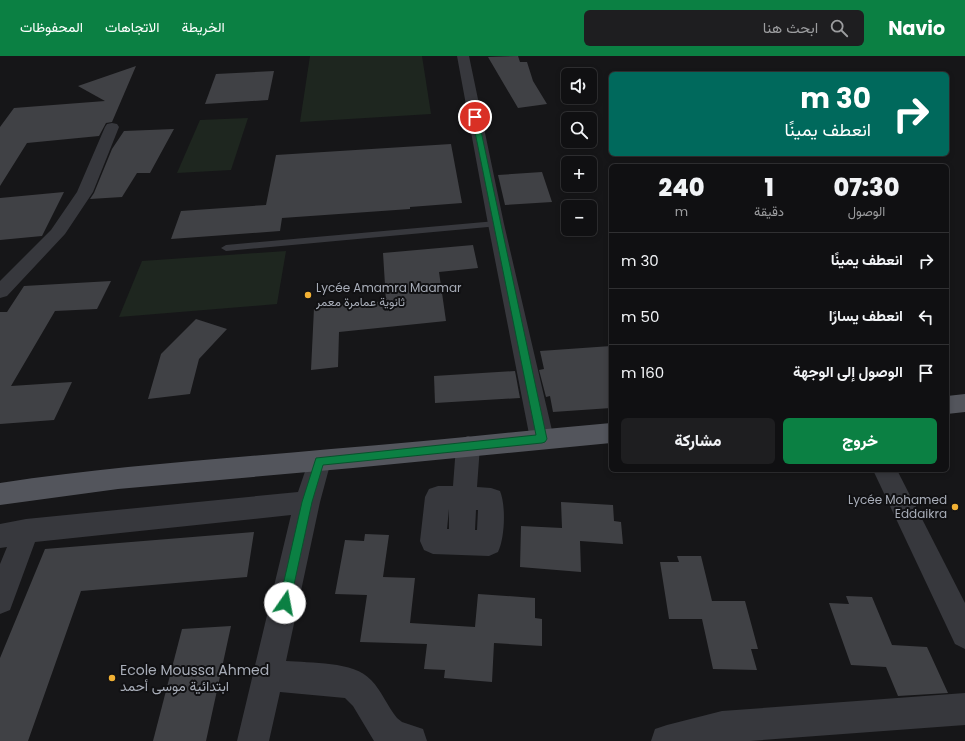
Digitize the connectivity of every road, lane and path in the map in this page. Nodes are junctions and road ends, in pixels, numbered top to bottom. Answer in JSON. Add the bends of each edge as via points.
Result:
{"nodes":[{"id":1,"x":463,"y":56,"type":"edge"},
{"id":2,"x":112,"y":127,"type":"dead end"},
{"id":3,"x":496,"y":224,"type":"junction"},
{"id":4,"x":226,"y":248,"type":"dead end"},
{"id":5,"x":0,"y":292,"type":"edge"},
{"id":6,"x":965,"y":403,"type":"edge"},
{"id":7,"x":949,"y":405,"type":"edge"},
{"id":8,"x":609,"y":433,"type":"edge"},
{"id":9,"x":542,"y":439,"type":"junction"},
{"id":10,"x":468,"y":446,"type":"junction"},
{"id":11,"x":319,"y":461,"type":"junction"},
{"id":12,"x":886,"y":472,"type":"edge"},
{"id":13,"x":0,"y":494,"type":"edge"},
{"id":14,"x":307,"y":502,"type":"junction"},
{"id":15,"x":26,"y":531,"type":"junction"},
{"id":16,"x":0,"y":536,"type":"edge"},
{"id":17,"x":460,"y":542,"type":"dead end"},
{"id":18,"x":0,"y":600,"type":"edge"},
{"id":19,"x":965,"y":634,"type":"edge"},
{"id":20,"x":268,"y":676,"type":"junction"},
{"id":21,"x":965,"y":709,"type":"edge"},
{"id":22,"x":253,"y":741,"type":"edge"},
{"id":23,"x":411,"y":741,"type":"edge"},
{"id":24,"x":667,"y":741,"type":"edge"}],
"edges":[{"from":1,"to":3,"type":"street"},
{"from":2,"to":5,"type":"street","via":[[85,192],[57,234]]},
{"from":3,"to":4,"type":"lane"},
{"from":3,"to":9,"type":"street"},
{"from":6,"to":7,"type":"main road"},
{"from":8,"to":9,"type":"main road"},
{"from":9,"to":10,"type":"main road"},
{"from":10,"to":11,"type":"main road"},
{"from":10,"to":17,"type":"street"},
{"from":11,"to":13,"type":"main road","via":[[117,478]]},
{"from":11,"to":14,"type":"street"},
{"from":12,"to":19,"type":"street"},
{"from":14,"to":15,"type":"street"},
{"from":14,"to":20,"type":"street"},
{"from":15,"to":16,"type":"street"},
{"from":15,"to":18,"type":"street"},
{"from":20,"to":22,"type":"street"},
{"from":20,"to":23,"type":"street","via":[[353,685],[391,734]]},
{"from":21,"to":24,"type":"street","via":[[722,727]]}]}
